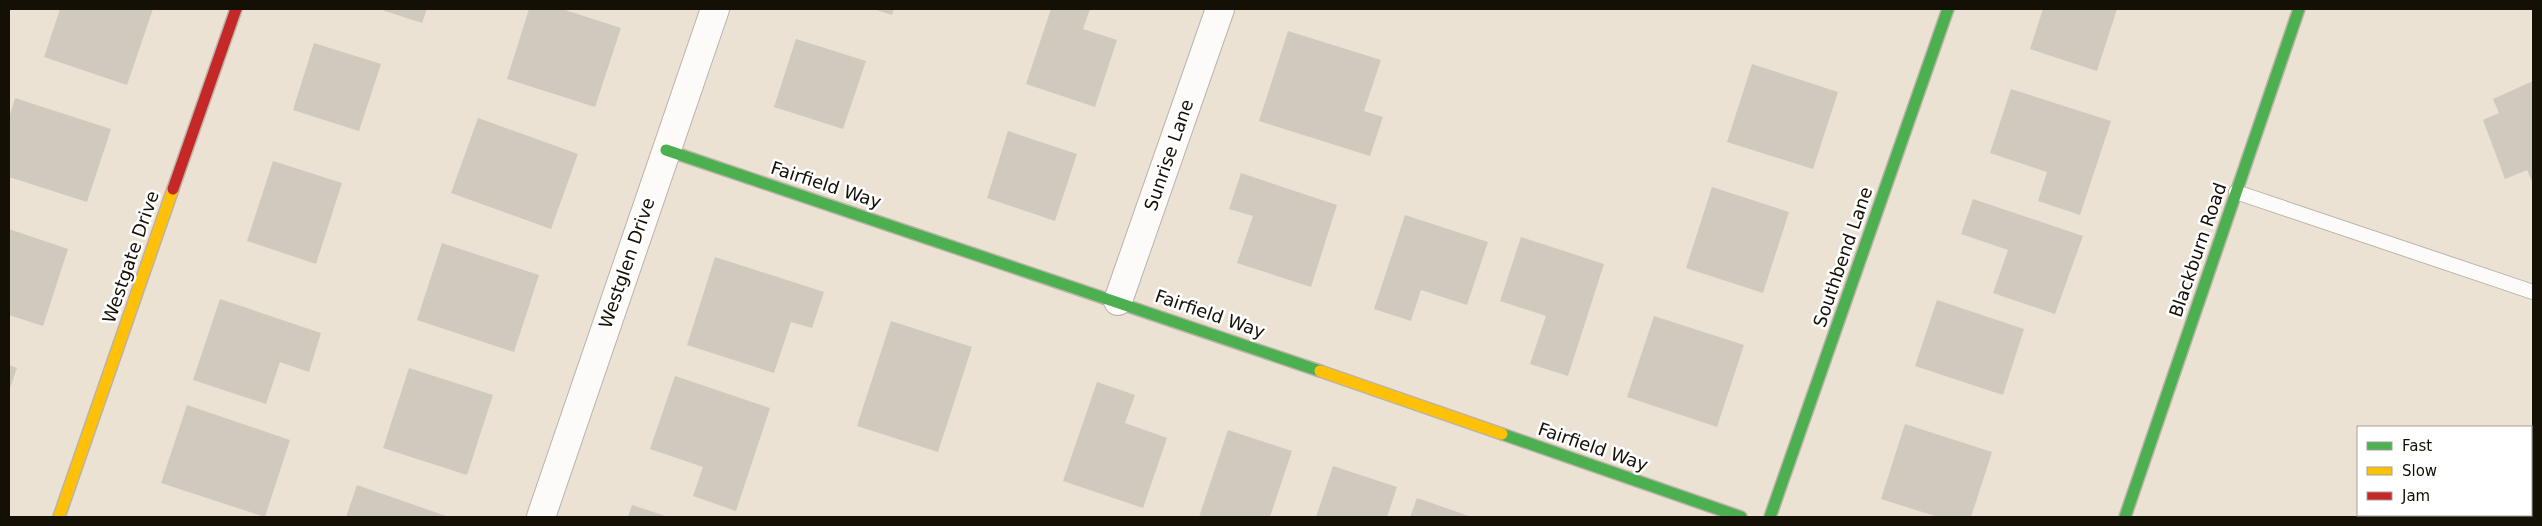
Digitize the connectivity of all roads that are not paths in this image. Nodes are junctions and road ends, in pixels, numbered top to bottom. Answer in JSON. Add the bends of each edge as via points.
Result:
{"nodes":[{"id":1,"x":236,"y":9,"type":"edge"},
{"id":2,"x":715,"y":9,"type":"edge"},
{"id":3,"x":1220,"y":9,"type":"edge"},
{"id":4,"x":1948,"y":9,"type":"edge"},
{"id":5,"x":2299,"y":9,"type":"edge"},
{"id":6,"x":666,"y":150,"type":"junction"},
{"id":7,"x":2236,"y":192,"type":"junction"},
{"id":8,"x":2533,"y":290,"type":"edge"},
{"id":9,"x":1118,"y":301,"type":"junction"},
{"id":10,"x":59,"y":517,"type":"edge"},
{"id":11,"x":541,"y":517,"type":"edge"},
{"id":12,"x":1741,"y":517,"type":"edge"},
{"id":13,"x":1770,"y":517,"type":"edge"},
{"id":14,"x":2127,"y":517,"type":"edge"}],
"edges":[{"from":1,"to":10,"type":"street","name":"Westgate Drive"},
{"from":2,"to":6,"type":"street","name":"Westglen Drive"},
{"from":3,"to":9,"type":"street","name":"Sunrise Lane"},
{"from":4,"to":13,"type":"street","name":"Southbend Lane"},
{"from":5,"to":7,"type":"street","name":"Blackburn Road"},
{"from":6,"to":9,"type":"street","name":"Fairfield Way"},
{"from":6,"to":11,"type":"street","name":"Westglen Drive"},
{"from":7,"to":8,"type":"lane"},
{"from":7,"to":14,"type":"street","name":"Blackburn Road"},
{"from":9,"to":12,"type":"street","name":"Fairfield Way"}]}
